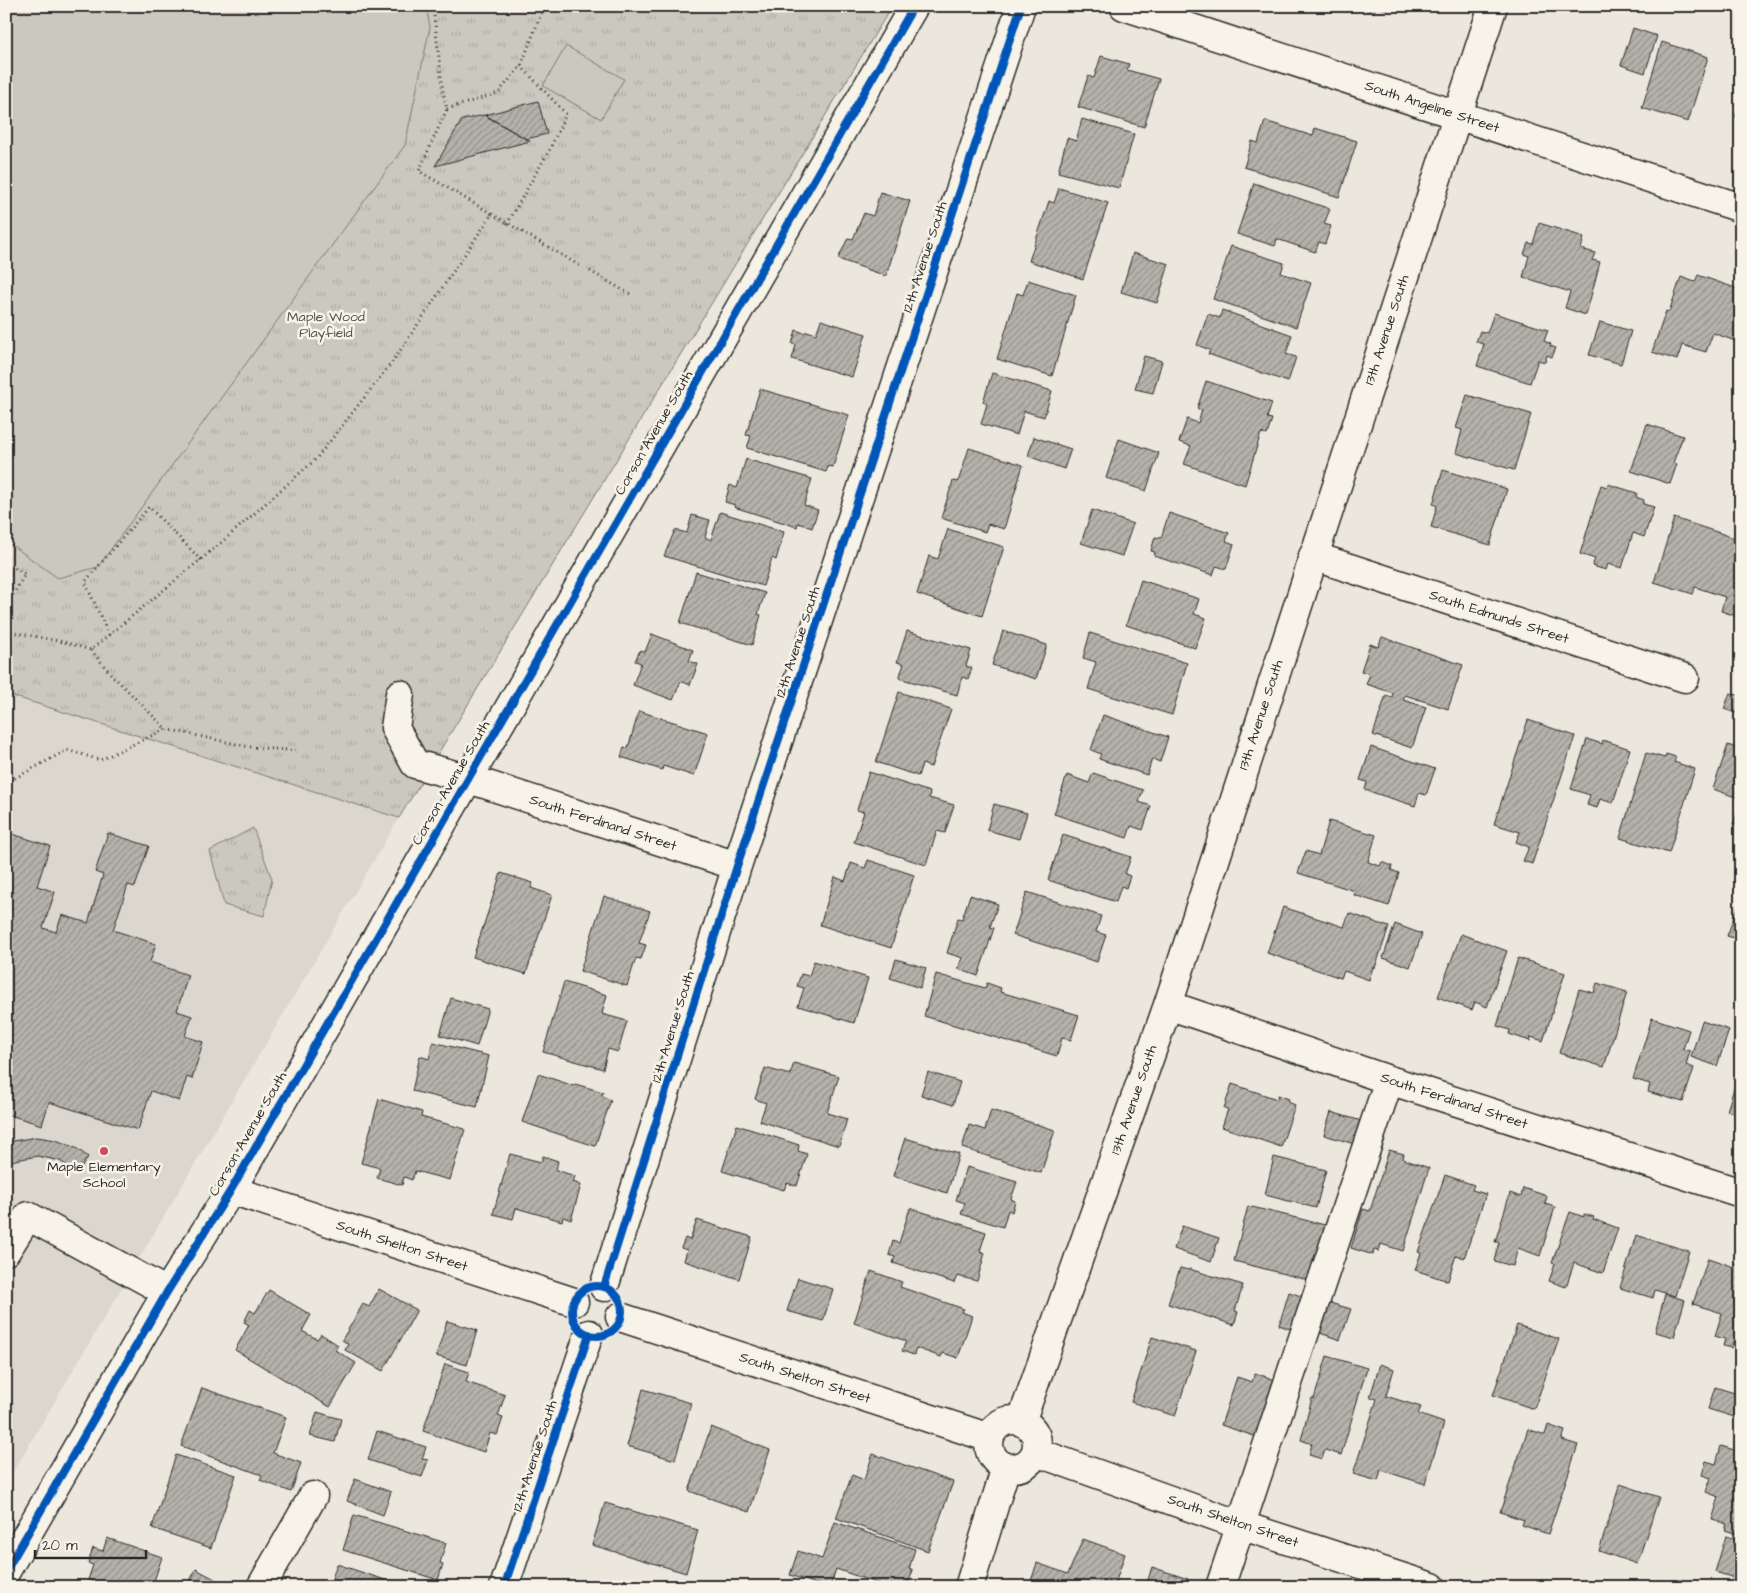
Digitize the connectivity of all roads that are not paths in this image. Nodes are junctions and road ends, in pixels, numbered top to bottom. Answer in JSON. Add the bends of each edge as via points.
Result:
{"nodes":[{"id":1,"x":914,"y":6,"type":"edge"},
{"id":2,"x":1021,"y":6,"type":"edge"},
{"id":3,"x":1124,"y":6,"type":"edge"},
{"id":4,"x":1493,"y":6,"type":"edge"},
{"id":5,"x":1457,"y":114,"type":"junction"},
{"id":6,"x":1741,"y":208,"type":"edge"},
{"id":7,"x":1313,"y":556,"type":"junction"},
{"id":8,"x":1685,"y":678,"type":"dead end"},
{"id":9,"x":400,"y":694,"type":"dead end"},
{"id":10,"x":468,"y":779,"type":"junction"},
{"id":11,"x":737,"y":866,"type":"junction"},
{"id":12,"x":1168,"y":1005,"type":"junction"},
{"id":13,"x":1390,"y":1080,"type":"junction"},
{"id":14,"x":230,"y":1190,"type":"junction"},
{"id":15,"x":1741,"y":1193,"type":"edge"},
{"id":16,"x":6,"y":1251,"type":"edge"},
{"id":17,"x":604,"y":1287,"type":"junction"},
{"id":18,"x":166,"y":1292,"type":"junction"},
{"id":19,"x":574,"y":1302,"type":"junction"},
{"id":20,"x":620,"y":1317,"type":"junction"},
{"id":21,"x":589,"y":1334,"type":"junction"},
{"id":22,"x":1021,"y":1422,"type":"junction"},
{"id":23,"x":990,"y":1438,"type":"junction"},
{"id":24,"x":1036,"y":1452,"type":"junction"},
{"id":25,"x":1006,"y":1467,"type":"junction"},
{"id":26,"x":313,"y":1496,"type":"dead end"},
{"id":27,"x":1240,"y":1524,"type":"junction"},
{"id":28,"x":6,"y":1571,"type":"edge"},
{"id":29,"x":262,"y":1587,"type":"edge"},
{"id":30,"x":504,"y":1587,"type":"edge"},
{"id":31,"x":969,"y":1587,"type":"edge"},
{"id":32,"x":1220,"y":1587,"type":"edge"},
{"id":33,"x":1432,"y":1587,"type":"edge"}],
"edges":[{"from":1,"to":10,"type":"street","name":"Corson Avenue South"},
{"from":2,"to":11,"type":"street","name":"12th Avenue South"},
{"from":3,"to":5,"type":"street","name":"South Angeline Street"},
{"from":4,"to":5,"type":"street","name":"13th Avenue South"},
{"from":5,"to":6,"type":"street","name":"South Angeline Street"},
{"from":5,"to":7,"type":"street","name":"13th Avenue South"},
{"from":7,"to":8,"type":"street","name":"South Edmunds Street"},
{"from":7,"to":12,"type":"street","name":"13th Avenue South"},
{"from":9,"to":10,"type":"street","name":"South Ferdinand Street","via":[[394,728],[415,764]]},
{"from":10,"to":11,"type":"street","name":"South Ferdinand Street"},
{"from":10,"to":14,"type":"street","name":"Corson Avenue South"},
{"from":11,"to":17,"type":"street","name":"12th Avenue South"},
{"from":12,"to":13,"type":"street","name":"South Ferdinand Street"},
{"from":12,"to":22,"type":"street","name":"13th Avenue South"},
{"from":13,"to":15,"type":"street","name":"South Ferdinand Street"},
{"from":13,"to":27,"type":"street"},
{"from":14,"to":18,"type":"street","name":"Corson Avenue South"},
{"from":14,"to":19,"type":"street","name":"South Shelton Street"},
{"from":16,"to":18,"type":"street","via":[[28,1216]]},
{"from":17,"to":19,"type":"street","via":[[587,1288]]},
{"from":17,"to":20,"type":"street","via":[[618,1297]]},
{"from":18,"to":28,"type":"street","name":"Corson Avenue South"},
{"from":19,"to":21,"type":"street","via":[[574,1320]]},
{"from":20,"to":21,"type":"street","via":[[607,1333]]},
{"from":20,"to":23,"type":"street","name":"South Shelton Street"},
{"from":21,"to":30,"type":"street","name":"12th Avenue South"},
{"from":22,"to":23,"type":"street","via":[[1009,1420],[1002,1423]]},
{"from":22,"to":24,"type":"street","via":[[1035,1433],[1038,1440]]},
{"from":23,"to":25,"type":"street","via":[[990,1452],[1000,1465]]},
{"from":24,"to":25,"type":"street","via":[[1024,1466],[1016,1469]]},
{"from":24,"to":27,"type":"street","name":"South Shelton Street"},
{"from":25,"to":31,"type":"street"},
{"from":26,"to":29,"type":"street"},
{"from":27,"to":32,"type":"street"},
{"from":27,"to":33,"type":"street","name":"South Shelton Street"}]}
